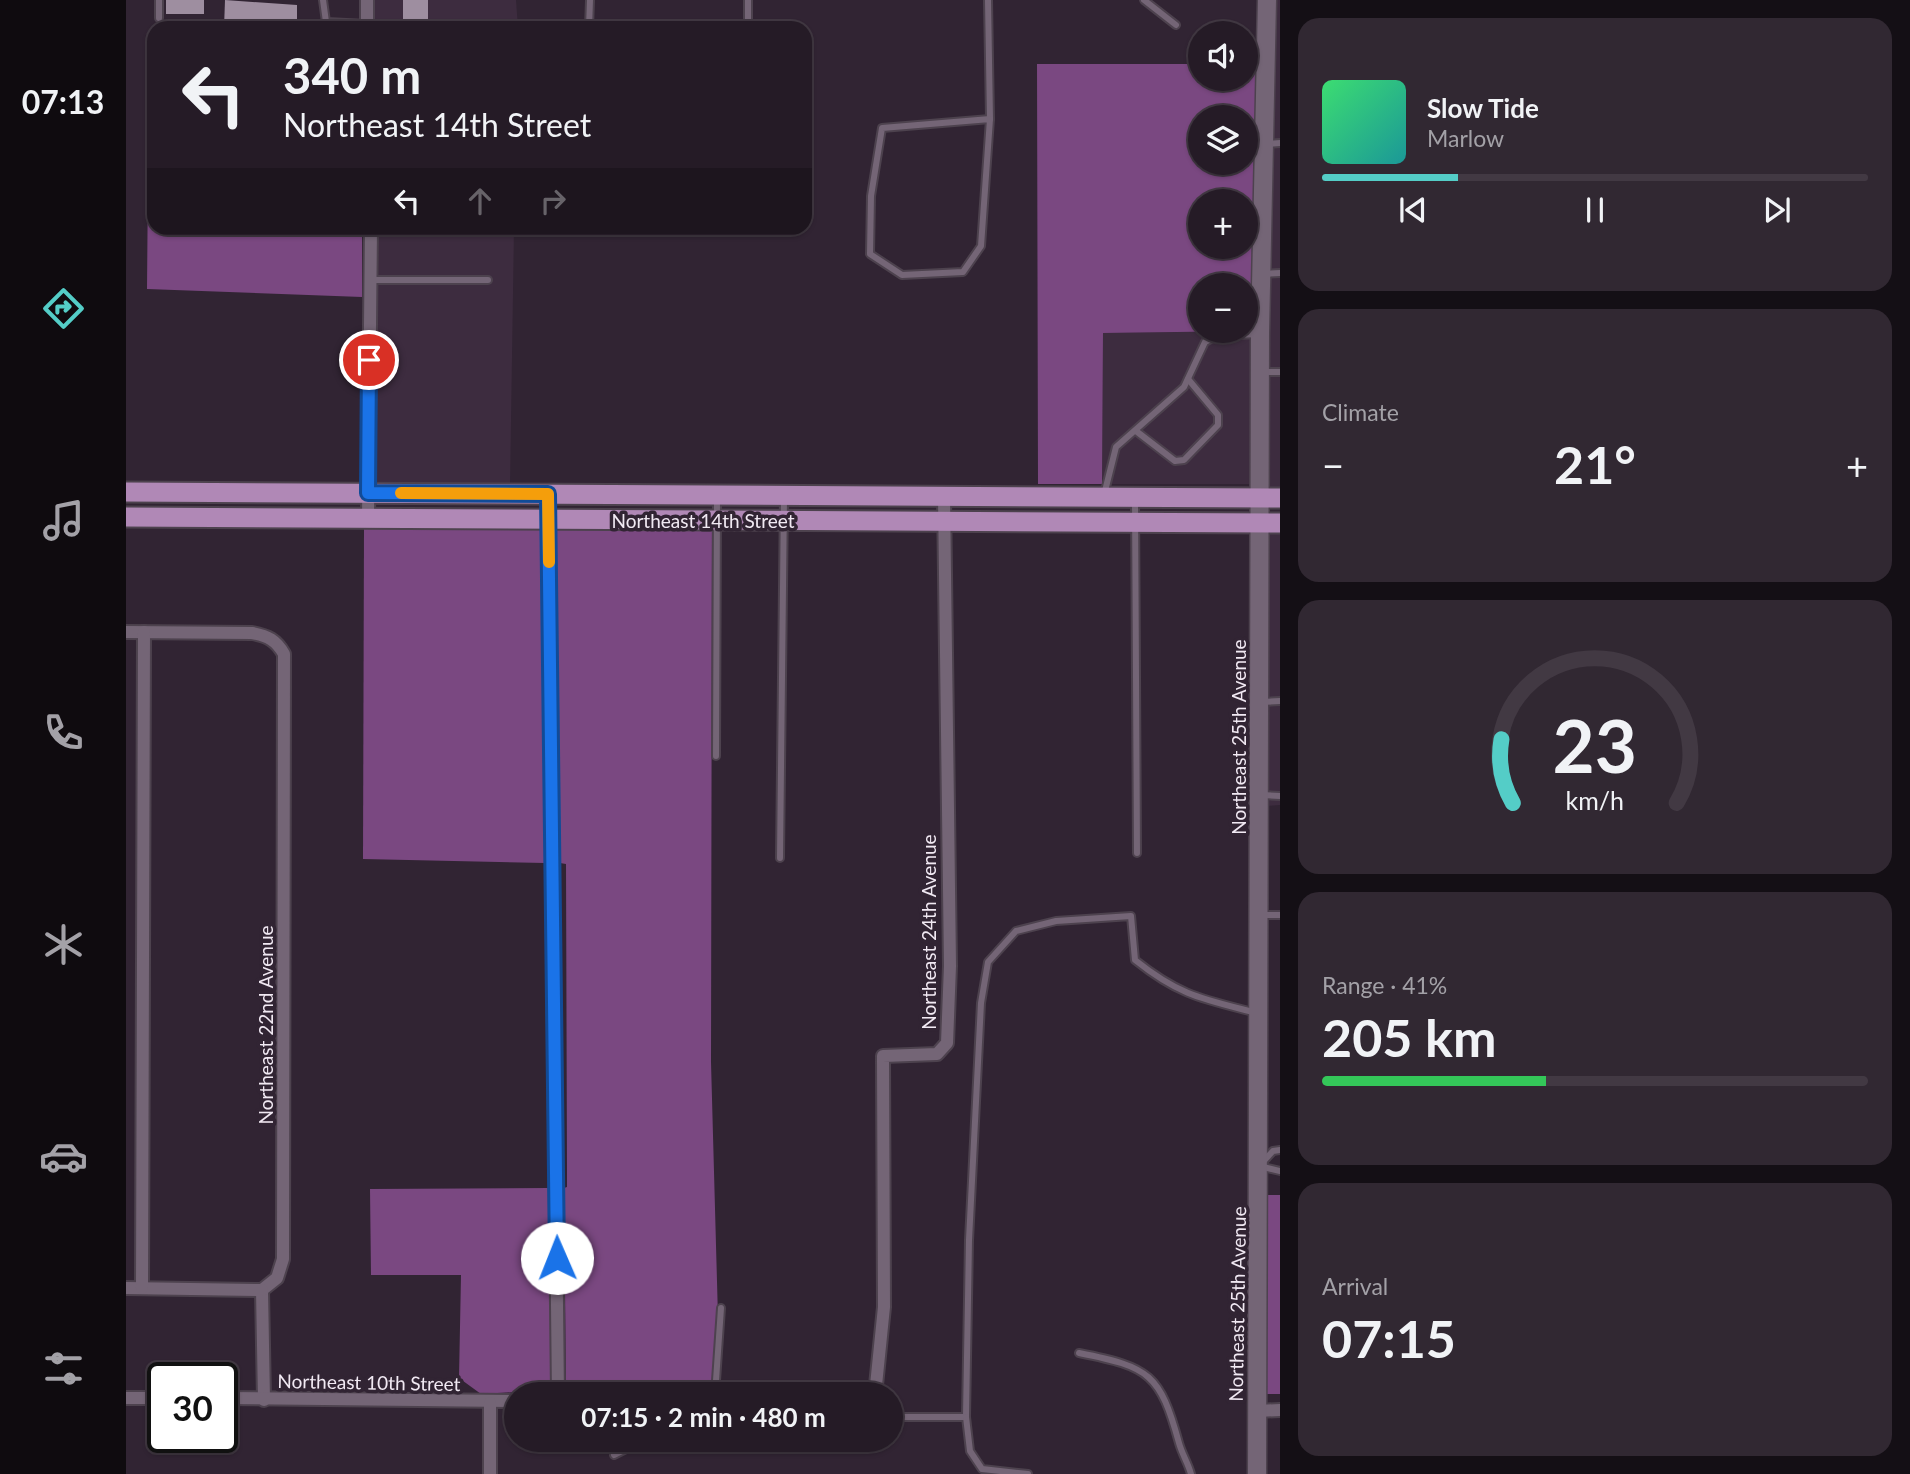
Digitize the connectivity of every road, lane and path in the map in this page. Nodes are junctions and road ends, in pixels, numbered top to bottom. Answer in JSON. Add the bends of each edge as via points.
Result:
{"nodes":[{"id":1,"x":159,"y":0,"type":"edge"},
{"id":2,"x":323,"y":0,"type":"edge"},
{"id":3,"x":367,"y":0,"type":"edge"},
{"id":4,"x":590,"y":0,"type":"edge"},
{"id":5,"x":748,"y":0,"type":"edge"},
{"id":6,"x":989,"y":0,"type":"edge"},
{"id":7,"x":1144,"y":0,"type":"edge"},
{"id":8,"x":1267,"y":0,"type":"edge"},
{"id":9,"x":159,"y":18,"type":"dead end"},
{"id":10,"x":748,"y":19,"type":"dead end"},
{"id":11,"x":326,"y":21,"type":"edge"},
{"id":12,"x":367,"y":21,"type":"edge"},
{"id":13,"x":589,"y":21,"type":"edge"},
{"id":14,"x":1176,"y":25,"type":"dead end"},
{"id":15,"x":989,"y":120,"type":"junction"},
{"id":16,"x":1272,"y":144,"type":"edge"},
{"id":17,"x":371,"y":235,"type":"edge"},
{"id":18,"x":1280,"y":273,"type":"edge"},
{"id":19,"x":1261,"y":274,"type":"junction"},
{"id":20,"x":370,"y":280,"type":"junction"},
{"id":21,"x":488,"y":280,"type":"dead end"},
{"id":22,"x":1260,"y":334,"type":"junction"},
{"id":23,"x":1260,"y":372,"type":"junction"},
{"id":24,"x":1280,"y":372,"type":"edge"},
{"id":25,"x":1188,"y":379,"type":"junction"},
{"id":26,"x":1136,"y":431,"type":"junction"},
{"id":27,"x":126,"y":492,"type":"edge"},
{"id":28,"x":368,"y":493,"type":"junction"},
{"id":29,"x":548,"y":494,"type":"junction"},
{"id":30,"x":718,"y":494,"type":"junction"},
{"id":31,"x":784,"y":495,"type":"junction"},
{"id":32,"x":944,"y":496,"type":"junction"},
{"id":33,"x":1103,"y":497,"type":"junction"},
{"id":34,"x":1135,"y":498,"type":"junction"},
{"id":35,"x":1260,"y":498,"type":"junction"},
{"id":36,"x":1280,"y":498,"type":"edge"},
{"id":37,"x":126,"y":517,"type":"edge"},
{"id":38,"x":368,"y":518,"type":"junction"},
{"id":39,"x":548,"y":519,"type":"junction"},
{"id":40,"x":717,"y":520,"type":"junction"},
{"id":41,"x":784,"y":521,"type":"junction"},
{"id":42,"x":944,"y":522,"type":"junction"},
{"id":43,"x":1135,"y":522,"type":"junction"},
{"id":44,"x":1260,"y":523,"type":"junction"},
{"id":45,"x":1280,"y":523,"type":"edge"},
{"id":46,"x":126,"y":632,"type":"edge"},
{"id":47,"x":144,"y":632,"type":"junction"},
{"id":48,"x":1280,"y":701,"type":"edge"},
{"id":49,"x":1259,"y":702,"type":"junction"},
{"id":50,"x":716,"y":756,"type":"dead end"},
{"id":51,"x":1259,"y":795,"type":"junction"},
{"id":52,"x":1280,"y":796,"type":"edge"},
{"id":53,"x":1137,"y":853,"type":"dead end"},
{"id":54,"x":779,"y":858,"type":"dead end"},
{"id":55,"x":1259,"y":915,"type":"junction"},
{"id":56,"x":1280,"y":915,"type":"edge"},
{"id":57,"x":1259,"y":1013,"type":"junction"},
{"id":58,"x":1280,"y":1150,"type":"edge"},
{"id":59,"x":1259,"y":1166,"type":"junction"},
{"id":60,"x":1280,"y":1171,"type":"edge"},
{"id":61,"x":126,"y":1288,"type":"edge"},
{"id":62,"x":142,"y":1288,"type":"junction"},
{"id":63,"x":262,"y":1290,"type":"junction"},
{"id":64,"x":721,"y":1308,"type":"dead end"},
{"id":65,"x":1079,"y":1353,"type":"dead end"},
{"id":66,"x":558,"y":1382,"type":"edge"},
{"id":67,"x":716,"y":1382,"type":"edge"},
{"id":68,"x":876,"y":1382,"type":"edge"},
{"id":69,"x":126,"y":1398,"type":"edge"},
{"id":70,"x":147,"y":1398,"type":"edge"},
{"id":71,"x":238,"y":1399,"type":"edge"},
{"id":72,"x":264,"y":1400,"type":"junction"},
{"id":73,"x":504,"y":1402,"type":"edge"},
{"id":74,"x":490,"y":1403,"type":"junction"},
{"id":75,"x":1280,"y":1410,"type":"edge"},
{"id":76,"x":1257,"y":1411,"type":"junction"},
{"id":77,"x":903,"y":1417,"type":"edge"},
{"id":78,"x":966,"y":1417,"type":"junction"},
{"id":79,"x":620,"y":1452,"type":"edge"},
{"id":80,"x":614,"y":1455,"type":"dead end"},
{"id":81,"x":490,"y":1474,"type":"edge"},
{"id":82,"x":1028,"y":1474,"type":"edge"},
{"id":83,"x":1191,"y":1474,"type":"edge"},
{"id":84,"x":1258,"y":1474,"type":"edge"}],
"edges":[{"from":1,"to":9,"type":"lane"},
{"from":2,"to":11,"type":"lane"},
{"from":3,"to":12,"type":"street"},
{"from":4,"to":13,"type":"lane"},
{"from":5,"to":10,"type":"lane"},
{"from":6,"to":15,"type":"lane"},
{"from":7,"to":14,"type":"lane"},
{"from":8,"to":16,"type":"main road","name":"Northeast 25th Avenue"},
{"from":15,"to":15,"type":"lane","via":[[981,246],[962,272],[902,275],[870,254],[870,196],[882,128]]},
{"from":16,"to":19,"type":"main road","name":"Northeast 25th Avenue"},
{"from":17,"to":20,"type":"street"},
{"from":18,"to":19,"type":"lane"},
{"from":19,"to":22,"type":"main road","name":"Northeast 25th Avenue"},
{"from":20,"to":21,"type":"lane"},
{"from":20,"to":28,"type":"street"},
{"from":22,"to":23,"type":"main road","name":"Northeast 25th Avenue"},
{"from":22,"to":25,"type":"lane","via":[[1216,336],[1205,342]]},
{"from":23,"to":24,"type":"lane"},
{"from":23,"to":35,"type":"main road","name":"Northeast 25th Avenue"},
{"from":25,"to":26,"type":"lane"},
{"from":25,"to":26,"type":"lane","via":[[1218,415],[1218,425],[1184,460],[1175,461]]},
{"from":26,"to":33,"type":"lane","via":[[1116,447]]},
{"from":27,"to":28,"type":"main road","name":"Northeast 14th Street"},
{"from":28,"to":29,"type":"main road","name":"Northeast 14th Street"},
{"from":28,"to":38,"type":"street"},
{"from":29,"to":30,"type":"main road","name":"Northeast 14th Street"},
{"from":29,"to":39,"type":"street"},
{"from":30,"to":31,"type":"main road","name":"Northeast 14th Street"},
{"from":30,"to":40,"type":"lane"},
{"from":31,"to":32,"type":"main road","name":"Northeast 14th Street"},
{"from":31,"to":41,"type":"lane"},
{"from":32,"to":33,"type":"main road","name":"Northeast 14th Street"},
{"from":32,"to":42,"type":"street","name":"Northeast 24th Avenue"},
{"from":33,"to":34,"type":"main road","name":"Northeast 14th Street"},
{"from":34,"to":35,"type":"main road","name":"Northeast 14th Street"},
{"from":34,"to":43,"type":"lane"},
{"from":35,"to":36,"type":"main road","name":"Northeast 14th Street"},
{"from":35,"to":44,"type":"main road","name":"Northeast 25th Avenue"},
{"from":37,"to":38,"type":"main road","name":"Northeast 14th Street"},
{"from":38,"to":39,"type":"main road","name":"Northeast 14th Street"},
{"from":39,"to":40,"type":"main road","name":"Northeast 14th Street"},
{"from":39,"to":66,"type":"street"},
{"from":40,"to":41,"type":"main road","name":"Northeast 14th Street"},
{"from":40,"to":50,"type":"lane"},
{"from":41,"to":42,"type":"main road","name":"Northeast 14th Street"},
{"from":41,"to":54,"type":"lane"},
{"from":42,"to":43,"type":"main road","name":"Northeast 14th Street"},
{"from":42,"to":68,"type":"street","name":"Northeast 24th Avenue","via":[[947,1043],[937,1054],[883,1056],[884,1307]]},
{"from":43,"to":44,"type":"main road","name":"Northeast 14th Street"},
{"from":43,"to":53,"type":"lane"},
{"from":44,"to":45,"type":"main road","name":"Northeast 14th Street"},
{"from":44,"to":49,"type":"main road","name":"Northeast 25th Avenue"},
{"from":46,"to":47,"type":"street"},
{"from":47,"to":62,"type":"street"},
{"from":47,"to":63,"type":"street","name":"Northeast 22nd Avenue","via":[[267,635],[284,654],[283,1259],[277,1278]]},
{"from":48,"to":49,"type":"lane"},
{"from":49,"to":51,"type":"main road","name":"Northeast 25th Avenue"},
{"from":51,"to":52,"type":"lane"},
{"from":51,"to":55,"type":"main road","name":"Northeast 25th Avenue"},
{"from":55,"to":56,"type":"lane"},
{"from":55,"to":57,"type":"main road","name":"Northeast 25th Avenue"},
{"from":57,"to":59,"type":"main road","name":"Northeast 25th Avenue"},
{"from":57,"to":78,"type":"lane","via":[[1188,996],[1160,980],[1135,960],[1131,916],[1056,921],[1016,931],[988,962],[981,1003],[969,1240]]},
{"from":58,"to":59,"type":"lane"},
{"from":59,"to":60,"type":"lane"},
{"from":59,"to":76,"type":"main road","name":"Northeast 25th Avenue"},
{"from":61,"to":62,"type":"street"},
{"from":62,"to":63,"type":"street"},
{"from":63,"to":72,"type":"street"},
{"from":64,"to":67,"type":"lane"},
{"from":65,"to":83,"type":"lane","via":[[1121,1361],[1158,1384]]},
{"from":69,"to":70,"type":"street"},
{"from":71,"to":72,"type":"street","name":"Northeast 10th Street"},
{"from":72,"to":74,"type":"street","name":"Northeast 10th Street"},
{"from":73,"to":74,"type":"street","name":"Northeast 10th Street"},
{"from":74,"to":81,"type":"street"},
{"from":75,"to":76,"type":"street"},
{"from":76,"to":84,"type":"main road","name":"Northeast 25th Avenue"},
{"from":77,"to":78,"type":"lane"},
{"from":78,"to":82,"type":"lane","via":[[970,1451],[982,1469]]},
{"from":79,"to":80,"type":"lane"}]}
